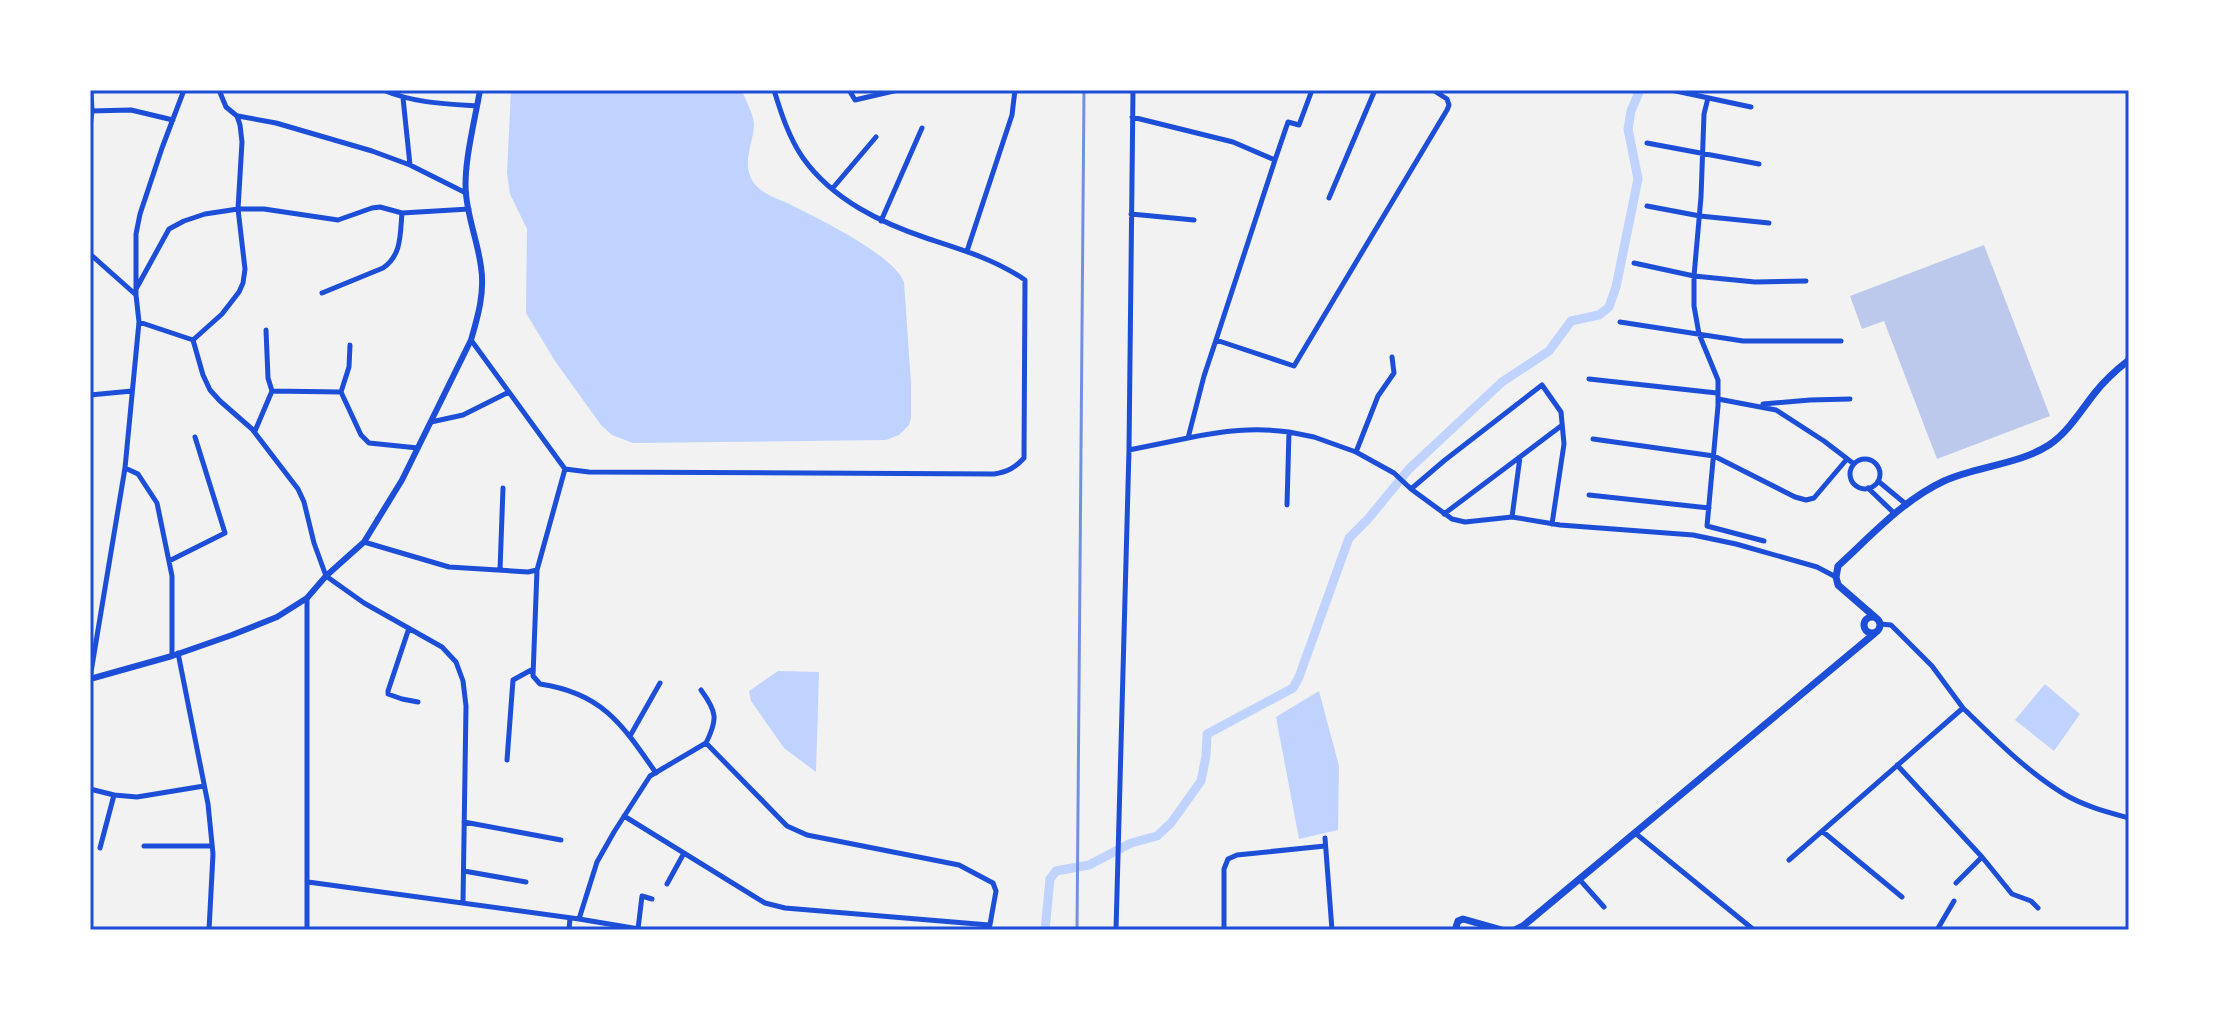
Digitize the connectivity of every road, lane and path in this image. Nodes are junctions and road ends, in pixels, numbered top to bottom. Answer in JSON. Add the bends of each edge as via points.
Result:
{"nodes":[{"id":1,"x":91,"y":90,"type":"edge"},
{"id":2,"x":184,"y":90,"type":"edge"},
{"id":3,"x":219,"y":90,"type":"edge"},
{"id":4,"x":383,"y":90,"type":"edge"},
{"id":5,"x":480,"y":90,"type":"edge"},
{"id":6,"x":774,"y":90,"type":"edge"},
{"id":7,"x":849,"y":90,"type":"edge"},
{"id":8,"x":898,"y":90,"type":"edge"},
{"id":9,"x":1015,"y":90,"type":"edge"},
{"id":10,"x":1133,"y":90,"type":"edge"},
{"id":11,"x":1312,"y":90,"type":"edge"},
{"id":12,"x":1375,"y":90,"type":"edge"},
{"id":13,"x":1433,"y":90,"type":"edge"},
{"id":14,"x":1671,"y":90,"type":"edge"},
{"id":15,"x":403,"y":98,"type":"junction"},
{"id":16,"x":1708,"y":98,"type":"junction"},
{"id":17,"x":477,"y":106,"type":"junction"},
{"id":18,"x":1751,"y":107,"type":"dead end"},
{"id":19,"x":91,"y":111,"type":"edge"},
{"id":20,"x":237,"y":116,"type":"junction"},
{"id":21,"x":1132,"y":117,"type":"junction"},
{"id":22,"x":173,"y":120,"type":"junction"},
{"id":23,"x":90,"y":127,"type":"edge"},
{"id":24,"x":922,"y":128,"type":"dead end"},
{"id":25,"x":876,"y":137,"type":"dead end"},
{"id":26,"x":1647,"y":143,"type":"dead end"},
{"id":27,"x":1701,"y":153,"type":"junction"},
{"id":28,"x":1275,"y":160,"type":"junction"},
{"id":29,"x":1759,"y":164,"type":"dead end"},
{"id":30,"x":410,"y":165,"type":"junction"},
{"id":31,"x":832,"y":189,"type":"junction"},
{"id":32,"x":466,"y":193,"type":"junction"},
{"id":33,"x":1329,"y":198,"type":"dead end"},
{"id":34,"x":1647,"y":206,"type":"dead end"},
{"id":35,"x":238,"y":209,"type":"junction"},
{"id":36,"x":469,"y":209,"type":"junction"},
{"id":37,"x":402,"y":213,"type":"junction"},
{"id":38,"x":1131,"y":214,"type":"junction"},
{"id":39,"x":1700,"y":216,"type":"junction"},
{"id":40,"x":1194,"y":220,"type":"dead end"},
{"id":41,"x":881,"y":221,"type":"junction"},
{"id":42,"x":1769,"y":223,"type":"dead end"},
{"id":43,"x":967,"y":251,"type":"junction"},
{"id":44,"x":90,"y":254,"type":"edge"},
{"id":45,"x":1634,"y":263,"type":"dead end"},
{"id":46,"x":1694,"y":276,"type":"junction"},
{"id":47,"x":1806,"y":281,"type":"dead end"},
{"id":48,"x":136,"y":293,"type":"junction"},
{"id":49,"x":322,"y":293,"type":"dead end"},
{"id":50,"x":139,"y":322,"type":"junction"},
{"id":51,"x":1620,"y":322,"type":"dead end"},
{"id":52,"x":266,"y":330,"type":"dead end"},
{"id":53,"x":1699,"y":334,"type":"junction"},
{"id":54,"x":193,"y":340,"type":"junction"},
{"id":55,"x":471,"y":340,"type":"junction"},
{"id":56,"x":1216,"y":340,"type":"junction"},
{"id":57,"x":1841,"y":341,"type":"dead end"},
{"id":58,"x":350,"y":345,"type":"dead end"},
{"id":59,"x":1392,"y":357,"type":"dead end"},
{"id":60,"x":2129,"y":360,"type":"edge"},
{"id":61,"x":1589,"y":379,"type":"dead end"},
{"id":62,"x":132,"y":391,"type":"junction"},
{"id":63,"x":272,"y":391,"type":"junction"},
{"id":64,"x":341,"y":392,"type":"junction"},
{"id":65,"x":509,"y":392,"type":"junction"},
{"id":66,"x":90,"y":395,"type":"edge"},
{"id":67,"x":1718,"y":396,"type":"junction"},
{"id":68,"x":1850,"y":399,"type":"dead end"},
{"id":69,"x":1754,"y":405,"type":"junction"},
{"id":70,"x":431,"y":422,"type":"junction"},
{"id":71,"x":1562,"y":425,"type":"junction"},
{"id":72,"x":255,"y":432,"type":"junction"},
{"id":73,"x":1289,"y":432,"type":"junction"},
{"id":74,"x":195,"y":437,"type":"dead end"},
{"id":75,"x":1188,"y":438,"type":"junction"},
{"id":76,"x":1593,"y":439,"type":"dead end"},
{"id":77,"x":418,"y":448,"type":"junction"},
{"id":78,"x":1129,"y":450,"type":"junction"},
{"id":79,"x":1356,"y":452,"type":"junction"},
{"id":80,"x":1714,"y":456,"type":"junction"},
{"id":81,"x":1520,"y":457,"type":"junction"},
{"id":82,"x":1847,"y":459,"type":"junction"},
{"id":83,"x":1854,"y":464,"type":"junction"},
{"id":84,"x":125,"y":468,"type":"junction"},
{"id":85,"x":565,"y":469,"type":"junction"},
{"id":86,"x":1878,"y":481,"type":"junction"},
{"id":87,"x":503,"y":488,"type":"dead end"},
{"id":88,"x":1409,"y":488,"type":"junction"},
{"id":89,"x":1868,"y":488,"type":"junction"},
{"id":90,"x":1589,"y":495,"type":"dead end"},
{"id":91,"x":1287,"y":505,"type":"dead end"},
{"id":92,"x":1907,"y":505,"type":"junction"},
{"id":93,"x":1709,"y":508,"type":"junction"},
{"id":94,"x":1444,"y":514,"type":"junction"},
{"id":95,"x":1895,"y":514,"type":"junction"},
{"id":96,"x":1512,"y":517,"type":"junction"},
{"id":97,"x":1552,"y":524,"type":"junction"},
{"id":98,"x":1764,"y":541,"type":"dead end"},
{"id":99,"x":364,"y":542,"type":"junction"},
{"id":100,"x":169,"y":561,"type":"junction"},
{"id":101,"x":500,"y":570,"type":"junction"},
{"id":102,"x":537,"y":570,"type":"junction"},
{"id":103,"x":326,"y":576,"type":"junction"},
{"id":104,"x":1836,"y":577,"type":"junction"},
{"id":105,"x":307,"y":598,"type":"junction"},
{"id":106,"x":1858,"y":605,"type":"junction"},
{"id":107,"x":1878,"y":621,"type":"junction"},
{"id":108,"x":1865,"y":626,"type":"junction"},
{"id":109,"x":409,"y":628,"type":"junction"},
{"id":110,"x":1875,"y":633,"type":"junction"},
{"id":111,"x":1861,"y":646,"type":"junction"},
{"id":112,"x":175,"y":655,"type":"junction"},
{"id":113,"x":534,"y":669,"type":"junction"},
{"id":114,"x":90,"y":679,"type":"edge"},
{"id":115,"x":660,"y":683,"type":"dead end"},
{"id":116,"x":701,"y":690,"type":"dead end"},
{"id":117,"x":418,"y":702,"type":"dead end"},
{"id":118,"x":1963,"y":708,"type":"junction"},
{"id":119,"x":630,"y":736,"type":"junction"},
{"id":120,"x":706,"y":743,"type":"junction"},
{"id":121,"x":507,"y":760,"type":"dead end"},
{"id":122,"x":1897,"y":765,"type":"junction"},
{"id":123,"x":656,"y":773,"type":"junction"},
{"id":124,"x":204,"y":786,"type":"junction"},
{"id":125,"x":90,"y":789,"type":"edge"},
{"id":126,"x":114,"y":795,"type":"junction"},
{"id":127,"x":624,"y":816,"type":"junction"},
{"id":128,"x":2129,"y":818,"type":"edge"},
{"id":129,"x":463,"y":822,"type":"junction"},
{"id":130,"x":1822,"y":831,"type":"junction"},
{"id":131,"x":1635,"y":833,"type":"junction"},
{"id":132,"x":1325,"y":838,"type":"dead end"},
{"id":133,"x":561,"y":840,"type":"dead end"},
{"id":134,"x":144,"y":846,"type":"dead end"},
{"id":135,"x":212,"y":846,"type":"junction"},
{"id":136,"x":1325,"y":846,"type":"junction"},
{"id":137,"x":100,"y":848,"type":"dead end"},
{"id":138,"x":684,"y":853,"type":"junction"},
{"id":139,"x":1982,"y":857,"type":"junction"},
{"id":140,"x":1789,"y":860,"type":"dead end"},
{"id":141,"x":464,"y":871,"type":"junction"},
{"id":142,"x":1580,"y":880,"type":"junction"},
{"id":143,"x":308,"y":882,"type":"junction"},
{"id":144,"x":526,"y":882,"type":"dead end"},
{"id":145,"x":1956,"y":883,"type":"dead end"},
{"id":146,"x":667,"y":884,"type":"dead end"},
{"id":147,"x":1902,"y":897,"type":"dead end"},
{"id":148,"x":652,"y":899,"type":"dead end"},
{"id":149,"x":1954,"y":901,"type":"dead end"},
{"id":150,"x":463,"y":902,"type":"junction"},
{"id":151,"x":1604,"y":907,"type":"dead end"},
{"id":152,"x":2038,"y":908,"type":"dead end"},
{"id":153,"x":570,"y":918,"type":"junction"},
{"id":154,"x":579,"y":919,"type":"junction"},
{"id":155,"x":989,"y":928,"type":"edge"},
{"id":156,"x":641,"y":929,"type":"edge"},
{"id":157,"x":1752,"y":929,"type":"edge"},
{"id":158,"x":209,"y":930,"type":"edge"},
{"id":159,"x":307,"y":930,"type":"edge"},
{"id":160,"x":569,"y":930,"type":"edge"},
{"id":161,"x":1116,"y":930,"type":"edge"},
{"id":162,"x":1224,"y":930,"type":"edge"},
{"id":163,"x":1332,"y":930,"type":"edge"},
{"id":164,"x":1455,"y":930,"type":"edge"},
{"id":165,"x":1502,"y":930,"type":"edge"},
{"id":166,"x":1515,"y":930,"type":"edge"},
{"id":167,"x":1937,"y":930,"type":"edge"}],
"edges":[{"from":1,"to":19,"type":"street"},
{"from":2,"to":22,"type":"street"},
{"from":3,"to":20,"type":"street"},
{"from":4,"to":15,"type":"street"},
{"from":5,"to":17,"type":"street"},
{"from":6,"to":31,"type":"street","via":[[803,158]]},
{"from":7,"to":8,"type":"street","via":[[855,100]]},
{"from":9,"to":43,"type":"street","via":[[1012,115]]},
{"from":10,"to":21,"type":"street"},
{"from":11,"to":28,"type":"street","via":[[1299,125],[1288,122]]},
{"from":12,"to":33,"type":"street"},
{"from":13,"to":56,"type":"street","via":[[1447,99],[1447,110],[1294,366]]},
{"from":14,"to":16,"type":"street"},
{"from":15,"to":17,"type":"street"},
{"from":15,"to":30,"type":"street"},
{"from":16,"to":18,"type":"street"},
{"from":16,"to":27,"type":"street"},
{"from":17,"to":32,"type":"street"},
{"from":19,"to":22,"type":"street","via":[[131,110]]},
{"from":19,"to":23,"type":"street"},
{"from":20,"to":30,"type":"street"},
{"from":20,"to":35,"type":"street","via":[[242,142]]},
{"from":21,"to":28,"type":"street","via":[[1233,142]]},
{"from":21,"to":38,"type":"street"},
{"from":22,"to":48,"type":"street","via":[[140,214]]},
{"from":24,"to":41,"type":"street"},
{"from":25,"to":31,"type":"street"},
{"from":26,"to":27,"type":"street"},
{"from":27,"to":29,"type":"street"},
{"from":27,"to":39,"type":"street"},
{"from":28,"to":56,"type":"street"},
{"from":30,"to":32,"type":"street"},
{"from":31,"to":41,"type":"street"},
{"from":32,"to":36,"type":"street"},
{"from":34,"to":39,"type":"street"},
{"from":35,"to":37,"type":"street","via":[[338,220],[380,207]]},
{"from":35,"to":48,"type":"street","via":[[205,214],[169,229]]},
{"from":35,"to":54,"type":"street","via":[[243,283],[222,314]]},
{"from":36,"to":37,"type":"street"},
{"from":36,"to":55,"type":"street","via":[[482,269],[481,304]]},
{"from":37,"to":49,"type":"street","via":[[399,247],[390,263]]},
{"from":38,"to":40,"type":"street"},
{"from":38,"to":78,"type":"street"},
{"from":39,"to":42,"type":"street"},
{"from":39,"to":46,"type":"street"},
{"from":41,"to":43,"type":"street"},
{"from":43,"to":85,"type":"street","via":[[1025,280],[1024,458],[1006,472]]},
{"from":44,"to":48,"type":"street"},
{"from":45,"to":46,"type":"street"},
{"from":46,"to":47,"type":"street"},
{"from":46,"to":53,"type":"street"},
{"from":48,"to":50,"type":"street"},
{"from":50,"to":54,"type":"street"},
{"from":50,"to":62,"type":"street"},
{"from":51,"to":53,"type":"street"},
{"from":52,"to":63,"type":"street"},
{"from":53,"to":57,"type":"street","via":[[1743,341]]},
{"from":53,"to":67,"type":"street","via":[[1718,380]]},
{"from":54,"to":72,"type":"street","via":[[210,390]]},
{"from":55,"to":65,"type":"street"},
{"from":55,"to":70,"type":"street"},
{"from":56,"to":75,"type":"street"},
{"from":58,"to":64,"type":"street"},
{"from":59,"to":79,"type":"street","via":[[1394,373],[1378,396]]},
{"from":60,"to":92,"type":"main road","via":[[2049,445],[1945,481]]},
{"from":61,"to":67,"type":"street"},
{"from":62,"to":66,"type":"street"},
{"from":62,"to":84,"type":"street"},
{"from":63,"to":64,"type":"street"},
{"from":63,"to":72,"type":"street"},
{"from":64,"to":77,"type":"street","via":[[369,443]]},
{"from":65,"to":70,"type":"street","via":[[463,415]]},
{"from":65,"to":85,"type":"street"},
{"from":67,"to":69,"type":"street"},
{"from":67,"to":80,"type":"street"},
{"from":68,"to":69,"type":"street"},
{"from":69,"to":82,"type":"street","via":[[1788,416]]},
{"from":70,"to":77,"type":"street"},
{"from":71,"to":81,"type":"street"},
{"from":71,"to":88,"type":"street","via":[[1561,412],[1542,385]]},
{"from":71,"to":97,"type":"street"},
{"from":72,"to":103,"type":"street","via":[[298,489]]},
{"from":73,"to":75,"type":"street","via":[[1229,430]]},
{"from":73,"to":79,"type":"street"},
{"from":73,"to":91,"type":"street"},
{"from":74,"to":100,"type":"street","via":[[225,533]]},
{"from":75,"to":78,"type":"street"},
{"from":76,"to":80,"type":"street"},
{"from":77,"to":99,"type":"street"},
{"from":78,"to":161,"type":"street"},
{"from":79,"to":88,"type":"street"},
{"from":80,"to":82,"type":"street","via":[[1806,500],[1814,498]]},
{"from":80,"to":93,"type":"street"},
{"from":81,"to":94,"type":"street"},
{"from":81,"to":96,"type":"street"},
{"from":82,"to":83,"type":"street"},
{"from":83,"to":86,"type":"street","via":[[1874,462]]},
{"from":83,"to":89,"type":"street","via":[[1852,481]]},
{"from":84,"to":100,"type":"street","via":[[138,474],[157,503]]},
{"from":84,"to":114,"type":"street"},
{"from":85,"to":102,"type":"street"},
{"from":86,"to":89,"type":"street"},
{"from":86,"to":92,"type":"street"},
{"from":87,"to":101,"type":"street"},
{"from":88,"to":94,"type":"street"},
{"from":89,"to":95,"type":"street"},
{"from":90,"to":93,"type":"street"},
{"from":92,"to":95,"type":"main road"},
{"from":93,"to":98,"type":"street","via":[[1707,526]]},
{"from":94,"to":96,"type":"street","via":[[1465,522]]},
{"from":95,"to":104,"type":"main road","via":[[1838,566]]},
{"from":96,"to":97,"type":"street"},
{"from":97,"to":104,"type":"street","via":[[1693,535],[1817,567]]},
{"from":99,"to":101,"type":"street","via":[[449,567]]},
{"from":99,"to":103,"type":"street"},
{"from":100,"to":112,"type":"street"},
{"from":101,"to":102,"type":"street"},
{"from":102,"to":113,"type":"street"},
{"from":103,"to":105,"type":"street"},
{"from":103,"to":109,"type":"street"},
{"from":104,"to":106,"type":"main road"},
{"from":105,"to":112,"type":"street","via":[[277,617]]},
{"from":105,"to":143,"type":"street"},
{"from":106,"to":107,"type":"main road"},
{"from":106,"to":108,"type":"main road"},
{"from":107,"to":108,"type":"main road","via":[[1871,617]]},
{"from":107,"to":110,"type":"main road"},
{"from":107,"to":118,"type":"street","via":[[1891,625],[1932,666]]},
{"from":108,"to":110,"type":"main road"},
{"from":108,"to":111,"type":"main road"},
{"from":109,"to":117,"type":"street","via":[[388,694]]},
{"from":109,"to":129,"type":"street","via":[[442,647],[456,662],[463,681]]},
{"from":110,"to":111,"type":"main road"},
{"from":111,"to":131,"type":"main road"},
{"from":112,"to":114,"type":"street"},
{"from":112,"to":124,"type":"street"},
{"from":113,"to":119,"type":"street","via":[[540,684],[578,694],[604,709]]},
{"from":113,"to":121,"type":"street","via":[[513,680]]},
{"from":115,"to":119,"type":"street"},
{"from":116,"to":120,"type":"street","via":[[715,716]]},
{"from":118,"to":122,"type":"street"},
{"from":118,"to":128,"type":"street","via":[[2064,794]]},
{"from":119,"to":123,"type":"street"},
{"from":120,"to":123,"type":"street"},
{"from":120,"to":155,"type":"street","via":[[787,826],[807,835],[959,865],[993,883]]},
{"from":122,"to":130,"type":"street"},
{"from":122,"to":139,"type":"street"},
{"from":123,"to":127,"type":"street"},
{"from":124,"to":126,"type":"street","via":[[137,797]]},
{"from":124,"to":135,"type":"street"},
{"from":125,"to":126,"type":"street"},
{"from":126,"to":137,"type":"street"},
{"from":127,"to":138,"type":"street"},
{"from":127,"to":154,"type":"street","via":[[597,862]]},
{"from":129,"to":133,"type":"street"},
{"from":129,"to":141,"type":"street"},
{"from":130,"to":140,"type":"street"},
{"from":130,"to":147,"type":"street"},
{"from":131,"to":142,"type":"main road"},
{"from":131,"to":157,"type":"street"},
{"from":132,"to":136,"type":"street"},
{"from":134,"to":135,"type":"street"},
{"from":135,"to":158,"type":"street"},
{"from":136,"to":162,"type":"street","via":[[1228,859]]},
{"from":136,"to":163,"type":"street"},
{"from":138,"to":146,"type":"street"},
{"from":138,"to":155,"type":"street","via":[[765,903],[785,908]]},
{"from":139,"to":145,"type":"street"},
{"from":139,"to":152,"type":"street","via":[[2012,894]]},
{"from":141,"to":144,"type":"street"},
{"from":141,"to":150,"type":"street"},
{"from":142,"to":151,"type":"street"},
{"from":142,"to":166,"type":"main road"},
{"from":143,"to":150,"type":"street"},
{"from":143,"to":159,"type":"street"},
{"from":148,"to":156,"type":"street","via":[[642,896]]},
{"from":149,"to":167,"type":"street"},
{"from":150,"to":153,"type":"street"},
{"from":153,"to":154,"type":"street"},
{"from":153,"to":160,"type":"street"},
{"from":154,"to":156,"type":"street"},
{"from":164,"to":165,"type":"main road","via":[[1463,919]]}]}
